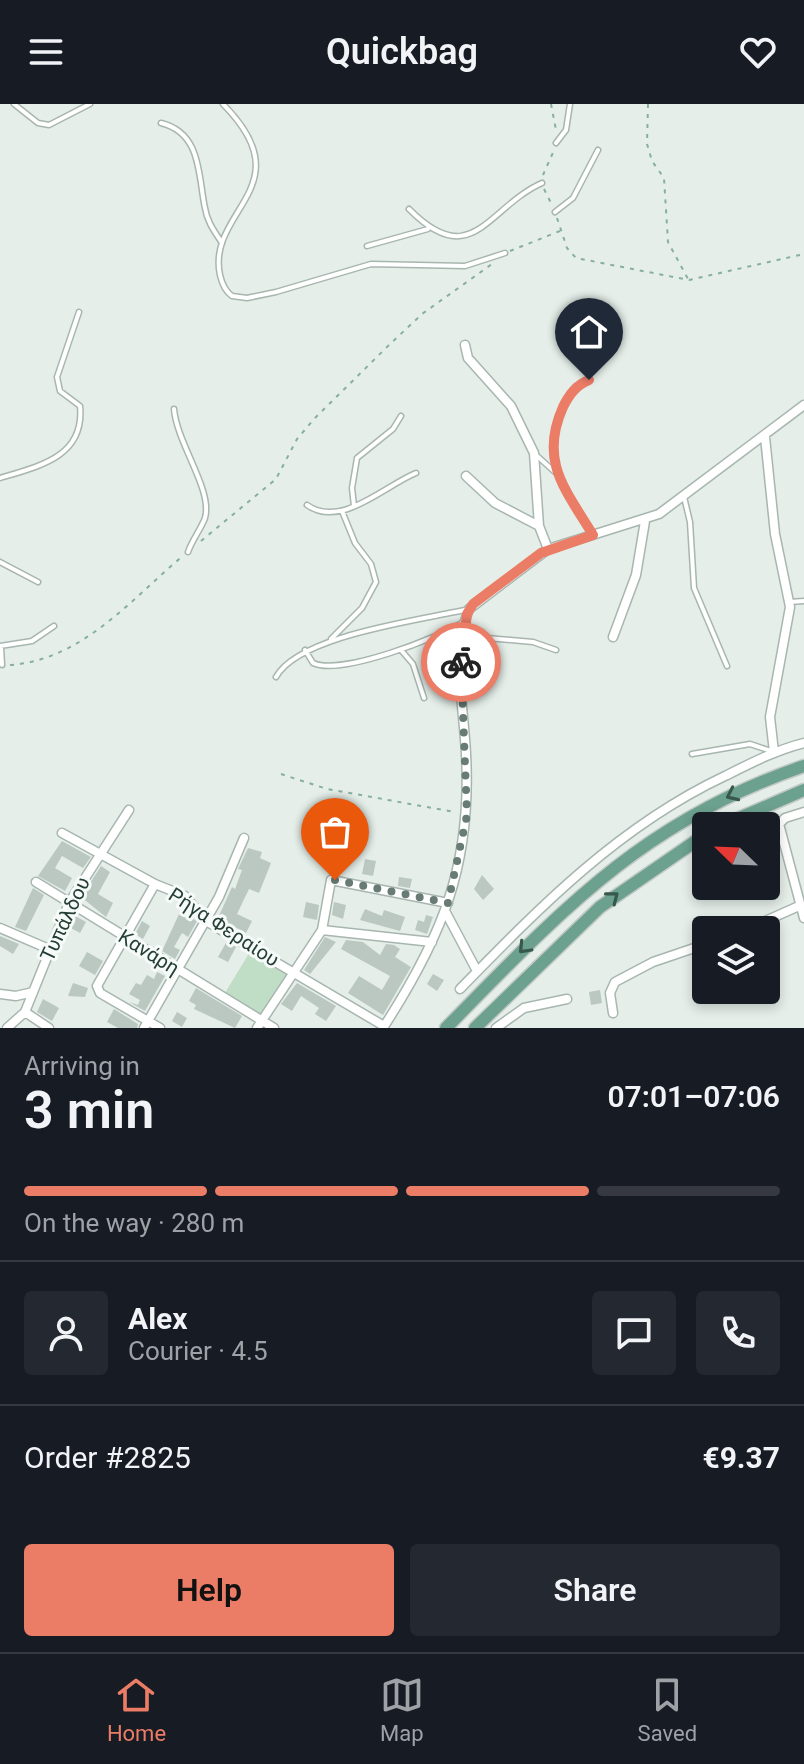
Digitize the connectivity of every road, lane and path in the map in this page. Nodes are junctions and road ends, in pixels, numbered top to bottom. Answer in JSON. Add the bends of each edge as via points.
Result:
{"nodes":[{"id":1,"x":14,"y":104,"type":"edge"},
{"id":2,"x":90,"y":104,"type":"edge"},
{"id":3,"x":223,"y":104,"type":"edge"},
{"id":4,"x":551,"y":104,"type":"edge"},
{"id":5,"x":570,"y":104,"type":"edge"},
{"id":6,"x":648,"y":104,"type":"edge"},
{"id":7,"x":161,"y":123,"type":"dead end"},
{"id":8,"x":556,"y":143,"type":"junction"},
{"id":9,"x":598,"y":150,"type":"dead end"},
{"id":10,"x":542,"y":183,"type":"junction"},
{"id":11,"x":409,"y":209,"type":"dead end"},
{"id":12,"x":555,"y":212,"type":"junction"},
{"id":13,"x":428,"y":229,"type":"junction"},
{"id":14,"x":560,"y":231,"type":"junction"},
{"id":15,"x":222,"y":243,"type":"junction"},
{"id":16,"x":367,"y":246,"type":"dead end"},
{"id":17,"x":505,"y":253,"type":"junction"},
{"id":18,"x":804,"y":254,"type":"edge"},
{"id":19,"x":689,"y":280,"type":"junction"},
{"id":20,"x":79,"y":312,"type":"dead end"},
{"id":21,"x":465,"y":345,"type":"dead end"},
{"id":22,"x":589,"y":380,"type":"dead end"},
{"id":23,"x":804,"y":405,"type":"edge"},
{"id":24,"x":174,"y":409,"type":"dead end"},
{"id":25,"x":401,"y":416,"type":"dead end"},
{"id":26,"x":765,"y":437,"type":"junction"},
{"id":27,"x":534,"y":453,"type":"junction"},
{"id":28,"x":416,"y":473,"type":"dead end"},
{"id":29,"x":466,"y":476,"type":"dead end"},
{"id":30,"x":560,"y":476,"type":"junction"},
{"id":31,"x":0,"y":478,"type":"edge"},
{"id":32,"x":684,"y":497,"type":"junction"},
{"id":33,"x":307,"y":505,"type":"dead end"},
{"id":34,"x":354,"y":506,"type":"junction"},
{"id":35,"x":342,"y":511,"type":"junction"},
{"id":36,"x":645,"y":521,"type":"junction"},
{"id":37,"x":539,"y":526,"type":"junction"},
{"id":38,"x":593,"y":535,"type":"junction"},
{"id":39,"x":548,"y":549,"type":"junction"},
{"id":40,"x":188,"y":552,"type":"junction"},
{"id":41,"x":0,"y":562,"type":"edge"},
{"id":42,"x":38,"y":582,"type":"dead end"},
{"id":43,"x":804,"y":601,"type":"edge"},
{"id":44,"x":789,"y":602,"type":"junction"},
{"id":45,"x":469,"y":609,"type":"junction"},
{"id":46,"x":466,"y":620,"type":"junction"},
{"id":47,"x":54,"y":626,"type":"dead end"},
{"id":48,"x":463,"y":636,"type":"junction"},
{"id":49,"x":613,"y":637,"type":"dead end"},
{"id":50,"x":329,"y":641,"type":"junction"},
{"id":51,"x":1,"y":646,"type":"edge"},
{"id":52,"x":305,"y":650,"type":"junction"},
{"id":53,"x":401,"y":650,"type":"junction"},
{"id":54,"x":556,"y":650,"type":"dead end"},
{"id":55,"x":2,"y":665,"type":"joint"},
{"id":56,"x":727,"y":666,"type":"dead end"},
{"id":57,"x":276,"y":677,"type":"dead end"},
{"id":58,"x":424,"y":698,"type":"dead end"},
{"id":59,"x":804,"y":743,"type":"edge"},
{"id":60,"x":774,"y":752,"type":"junction"},
{"id":61,"x":692,"y":754,"type":"dead end"},
{"id":62,"x":804,"y":766,"type":"edge"},
{"id":63,"x":281,"y":774,"type":"dead end"},
{"id":64,"x":804,"y":790,"type":"edge"},
{"id":65,"x":129,"y":810,"type":"dead end"},
{"id":66,"x":753,"y":812,"type":"edge"},
{"id":67,"x":804,"y":812,"type":"edge"},
{"id":68,"x":467,"y":815,"type":"junction"},
{"id":69,"x":62,"y":833,"type":"dead end"},
{"id":70,"x":244,"y":838,"type":"dead end"},
{"id":71,"x":692,"y":843,"type":"edge"},
{"id":72,"x":99,"y":853,"type":"junction"},
{"id":73,"x":36,"y":882,"type":"dead end"},
{"id":74,"x":155,"y":884,"type":"junction"},
{"id":75,"x":69,"y":903,"type":"junction"},
{"id":76,"x":799,"y":906,"type":"junction"},
{"id":77,"x":446,"y":907,"type":"junction"},
{"id":78,"x":776,"y":916,"type":"edge"},
{"id":79,"x":804,"y":918,"type":"edge"},
{"id":80,"x":206,"y":921,"type":"junction"},
{"id":81,"x":0,"y":928,"type":"edge"},
{"id":82,"x":322,"y":930,"type":"junction"},
{"id":83,"x":124,"y":936,"type":"junction"},
{"id":84,"x":432,"y":942,"type":"junction"},
{"id":85,"x":49,"y":949,"type":"junction"},
{"id":86,"x":692,"y":949,"type":"edge"},
{"id":87,"x":177,"y":970,"type":"junction"},
{"id":88,"x":477,"y":971,"type":"junction"},
{"id":89,"x":294,"y":972,"type":"junction"},
{"id":90,"x":460,"y":989,"type":"dead end"},
{"id":91,"x":33,"y":992,"type":"junction"},
{"id":92,"x":0,"y":994,"type":"edge"},
{"id":93,"x":567,"y":999,"type":"dead end"},
{"id":94,"x":25,"y":1012,"type":"junction"},
{"id":95,"x":613,"y":1013,"type":"dead end"},
{"id":96,"x":146,"y":1024,"type":"edge"},
{"id":97,"x":260,"y":1024,"type":"edge"},
{"id":98,"x":383,"y":1027,"type":"edge"},
{"id":99,"x":7,"y":1028,"type":"edge"},
{"id":100,"x":49,"y":1028,"type":"edge"},
{"id":101,"x":160,"y":1028,"type":"edge"},
{"id":102,"x":274,"y":1028,"type":"edge"},
{"id":103,"x":446,"y":1028,"type":"edge"},
{"id":104,"x":475,"y":1028,"type":"edge"},
{"id":105,"x":496,"y":1028,"type":"edge"}],
"edges":[{"from":1,"to":2,"type":"lane","via":[[49,125]]},
{"from":3,"to":15,"type":"lane","via":[[241,121],[255,157],[249,197]]},
{"from":4,"to":8,"type":"path"},
{"from":5,"to":8,"type":"lane","via":[[566,130]]},
{"from":6,"to":19,"type":"path","via":[[647,144],[664,178],[668,242]]},
{"from":7,"to":15,"type":"lane","via":[[189,140],[205,212]]},
{"from":8,"to":10,"type":"path"},
{"from":9,"to":12,"type":"lane","via":[[573,198]]},
{"from":10,"to":12,"type":"path"},
{"from":10,"to":13,"type":"lane","via":[[476,231],[453,236]]},
{"from":11,"to":13,"type":"lane"},
{"from":12,"to":14,"type":"path"},
{"from":13,"to":16,"type":"lane"},
{"from":14,"to":17,"type":"path"},
{"from":14,"to":19,"type":"path","via":[[576,258]]},
{"from":15,"to":17,"type":"lane","via":[[217,263],[221,281],[226,292],[239,298],[371,264],[465,266]]},
{"from":17,"to":40,"type":"path","via":[[422,314],[315,418],[266,489]]},
{"from":18,"to":19,"type":"path"},
{"from":20,"to":31,"type":"lane","via":[[57,377],[60,391],[80,406],[82,425],[76,441],[61,454]]},
{"from":21,"to":27,"type":"street","via":[[468,358],[511,406]]},
{"from":22,"to":30,"type":"lane","via":[[567,398],[555,427],[551,452]]},
{"from":23,"to":26,"type":"street"},
{"from":24,"to":40,"type":"lane","via":[[178,435],[206,501],[204,519]]},
{"from":25,"to":34,"type":"lane","via":[[357,458]]},
{"from":26,"to":32,"type":"street"},
{"from":26,"to":44,"type":"street","via":[[775,534]]},
{"from":27,"to":30,"type":"lane"},
{"from":27,"to":37,"type":"street"},
{"from":28,"to":34,"type":"lane"},
{"from":29,"to":37,"type":"street","via":[[495,503]]},
{"from":30,"to":38,"type":"lane"},
{"from":32,"to":36,"type":"street"},
{"from":32,"to":56,"type":"lane","via":[[694,588]]},
{"from":33,"to":35,"type":"lane"},
{"from":34,"to":35,"type":"lane"},
{"from":35,"to":50,"type":"lane","via":[[376,582],[362,608]]},
{"from":36,"to":38,"type":"street"},
{"from":36,"to":49,"type":"street","via":[[636,575]]},
{"from":37,"to":39,"type":"street"},
{"from":38,"to":39,"type":"street"},
{"from":39,"to":45,"type":"street"},
{"from":40,"to":55,"type":"path","via":[[93,635],[60,653]]},
{"from":41,"to":42,"type":"lane"},
{"from":43,"to":44,"type":"lane"},
{"from":44,"to":60,"type":"street","via":[[770,717]]},
{"from":45,"to":46,"type":"street"},
{"from":45,"to":50,"type":"lane"},
{"from":46,"to":48,"type":"street"},
{"from":46,"to":53,"type":"lane"},
{"from":47,"to":51,"type":"lane","via":[[32,641]]},
{"from":48,"to":54,"type":"lane","via":[[533,642]]},
{"from":48,"to":68,"type":"street","via":[[460,690]]},
{"from":50,"to":52,"type":"lane"},
{"from":51,"to":55,"type":"lane"},
{"from":52,"to":53,"type":"lane","via":[[321,667]]},
{"from":52,"to":57,"type":"lane","via":[[283,665]]},
{"from":53,"to":58,"type":"lane","via":[[413,664]]},
{"from":59,"to":60,"type":"street"},
{"from":60,"to":61,"type":"lane","via":[[750,744]]},
{"from":60,"to":88,"type":"street","via":[[672,802],[607,848]]},
{"from":62,"to":103,"type":"main road","one_way":true,"via":[[695,813],[605,872]]},
{"from":63,"to":68,"type":"path","via":[[327,789]]},
{"from":64,"to":66,"type":"main road"},
{"from":65,"to":72,"type":"street","name":"Τυπάλδου"},
{"from":67,"to":76,"type":"street","via":[[779,824]]},
{"from":68,"to":77,"type":"street"},
{"from":69,"to":72,"type":"street","name":"Ρήγα Φεραίου"},
{"from":70,"to":80,"type":"street"},
{"from":104,"to":71,"type":"main road","one_way":true,"via":[[608,900]]},
{"from":72,"to":74,"type":"street","name":"Ρήγα Φεραίου"},
{"from":72,"to":75,"type":"street","name":"Τυπάλδου"},
{"from":73,"to":75,"type":"street","name":"Κανάρη"},
{"from":74,"to":80,"type":"street","name":"Ρήγα Φεραίου","via":[[186,897]]},
{"from":74,"to":83,"type":"street"},
{"from":75,"to":83,"type":"street","name":"Κανάρη"},
{"from":75,"to":85,"type":"street","name":"Τυπάλδου"},
{"from":76,"to":78,"type":"street"},
{"from":76,"to":79,"type":"street"},
{"from":77,"to":82,"type":"street","via":[[331,880]]},
{"from":77,"to":84,"type":"street"},
{"from":77,"to":88,"type":"street"},
{"from":80,"to":87,"type":"street"},
{"from":80,"to":89,"type":"street","name":"Ρήγα Φεραίου"},
{"from":81,"to":85,"type":"street"},
{"from":82,"to":84,"type":"street"},
{"from":82,"to":89,"type":"street"},
{"from":83,"to":87,"type":"street","name":"Κανάρη"},
{"from":83,"to":96,"type":"street","via":[[98,990]]},
{"from":84,"to":98,"type":"street","via":[[419,973]]},
{"from":85,"to":91,"type":"street","name":"Τυπάλδου"},
{"from":86,"to":95,"type":"street","via":[[615,982],[610,993]]},
{"from":87,"to":96,"type":"street"},
{"from":87,"to":97,"type":"street","name":"Κανάρη"},
{"from":88,"to":90,"type":"street"},
{"from":89,"to":97,"type":"street"},
{"from":89,"to":98,"type":"street","name":"Ρήγα Φεραίου"},
{"from":91,"to":92,"type":"street"},
{"from":91,"to":94,"type":"street","name":"Τυπάλδου"},
{"from":93,"to":105,"type":"street","via":[[524,1008]]},
{"from":94,"to":99,"type":"street","name":"Τυπάλδου"},
{"from":94,"to":100,"type":"street"},
{"from":96,"to":101,"type":"street"},
{"from":97,"to":102,"type":"street","name":"Κανάρη"}]}
